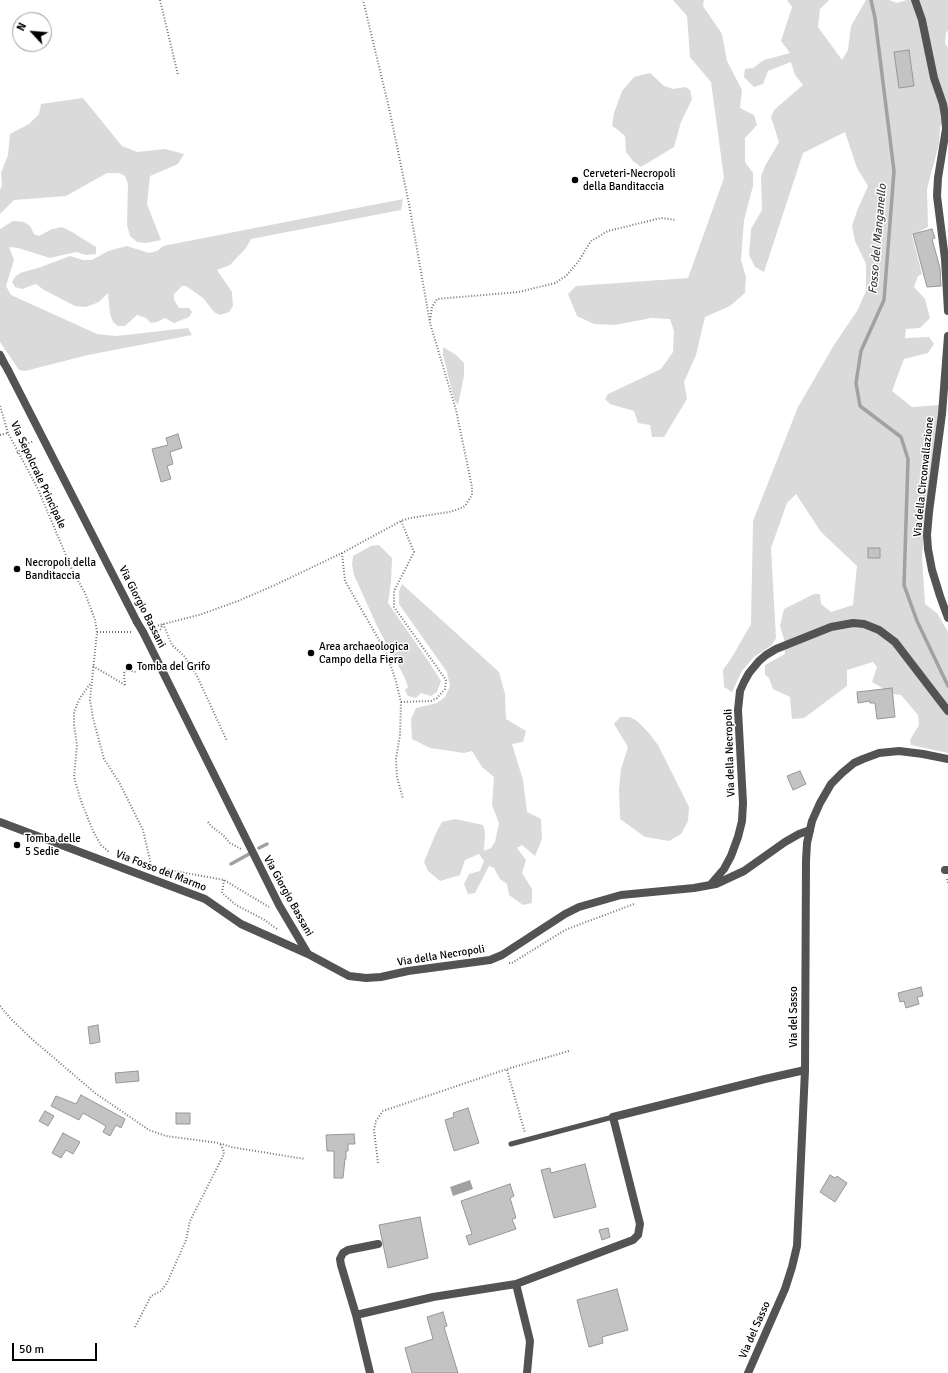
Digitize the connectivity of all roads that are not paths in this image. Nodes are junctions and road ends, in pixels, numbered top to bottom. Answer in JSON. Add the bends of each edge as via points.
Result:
{"nodes":[{"id":1,"x":915,"y":0,"type":"edge"},
{"id":2,"x":947,"y":129,"type":"edge"},
{"id":3,"x":948,"y":311,"type":"edge"},
{"id":4,"x":948,"y":336,"type":"edge"},
{"id":5,"x":0,"y":354,"type":"edge"},
{"id":6,"x":948,"y":618,"type":"edge"},
{"id":7,"x":948,"y":711,"type":"edge"},
{"id":8,"x":948,"y":759,"type":"edge"},
{"id":9,"x":0,"y":822,"type":"edge"},
{"id":10,"x":810,"y":830,"type":"junction"},
{"id":11,"x":709,"y":886,"type":"junction"},
{"id":12,"x":308,"y":954,"type":"junction"},
{"id":13,"x":805,"y":1070,"type":"junction"},
{"id":14,"x":613,"y":1117,"type":"junction"},
{"id":15,"x":511,"y":1144,"type":"dead end"},
{"id":16,"x":378,"y":1244,"type":"dead end"},
{"id":17,"x":516,"y":1284,"type":"junction"},
{"id":18,"x":356,"y":1315,"type":"junction"},
{"id":19,"x":370,"y":1373,"type":"edge"},
{"id":20,"x":527,"y":1373,"type":"edge"},
{"id":21,"x":748,"y":1373,"type":"edge"}],
"edges":[{"from":1,"to":2,"type":"street","via":[[943,104]]},
{"from":2,"to":3,"type":"street","via":[[937,196]]},
{"from":4,"to":6,"type":"street","name":"Via della Circonvallazione","via":[[942,414],[927,535],[932,570]]},
{"from":5,"to":12,"type":"street","name":"Via Giorgio Bassani","bridge":true,"via":[[145,633],[283,912]]},
{"from":7,"to":11,"type":"street","name":"Via della Necropoli","via":[[895,642],[879,630],[864,624],[853,622],[831,626],[766,655],[746,678],[739,698],[742,803],[740,830],[728,862]]},
{"from":8,"to":10,"type":"street","name":"Via del Sasso","via":[[899,752],[883,752],[863,758],[842,773],[829,787],[817,807]]},
{"from":9,"to":12,"type":"street","name":"Via Fosso del Marmo","via":[[205,899],[241,924]]},
{"from":10,"to":11,"type":"street","name":"Via della Necropoli","via":[[785,842],[738,874]]},
{"from":10,"to":13,"type":"street","name":"Via del Sasso","via":[[806,861]]},
{"from":11,"to":12,"type":"street","name":"Via della Necropoli","via":[[621,895],[579,907],[490,960],[366,978],[348,976]]},
{"from":13,"to":14,"type":"street"},
{"from":13,"to":21,"type":"street","name":"Via del Sasso","via":[[796,1253],[783,1294]]},
{"from":14,"to":15,"type":"lane"},
{"from":14,"to":17,"type":"street","via":[[640,1224],[638,1235],[630,1242]]},
{"from":16,"to":18,"type":"street","via":[[348,1250],[341,1256],[341,1265]]},
{"from":17,"to":18,"type":"street","via":[[427,1298]]},
{"from":17,"to":20,"type":"street","via":[[530,1338]]},
{"from":18,"to":19,"type":"street"}]}
